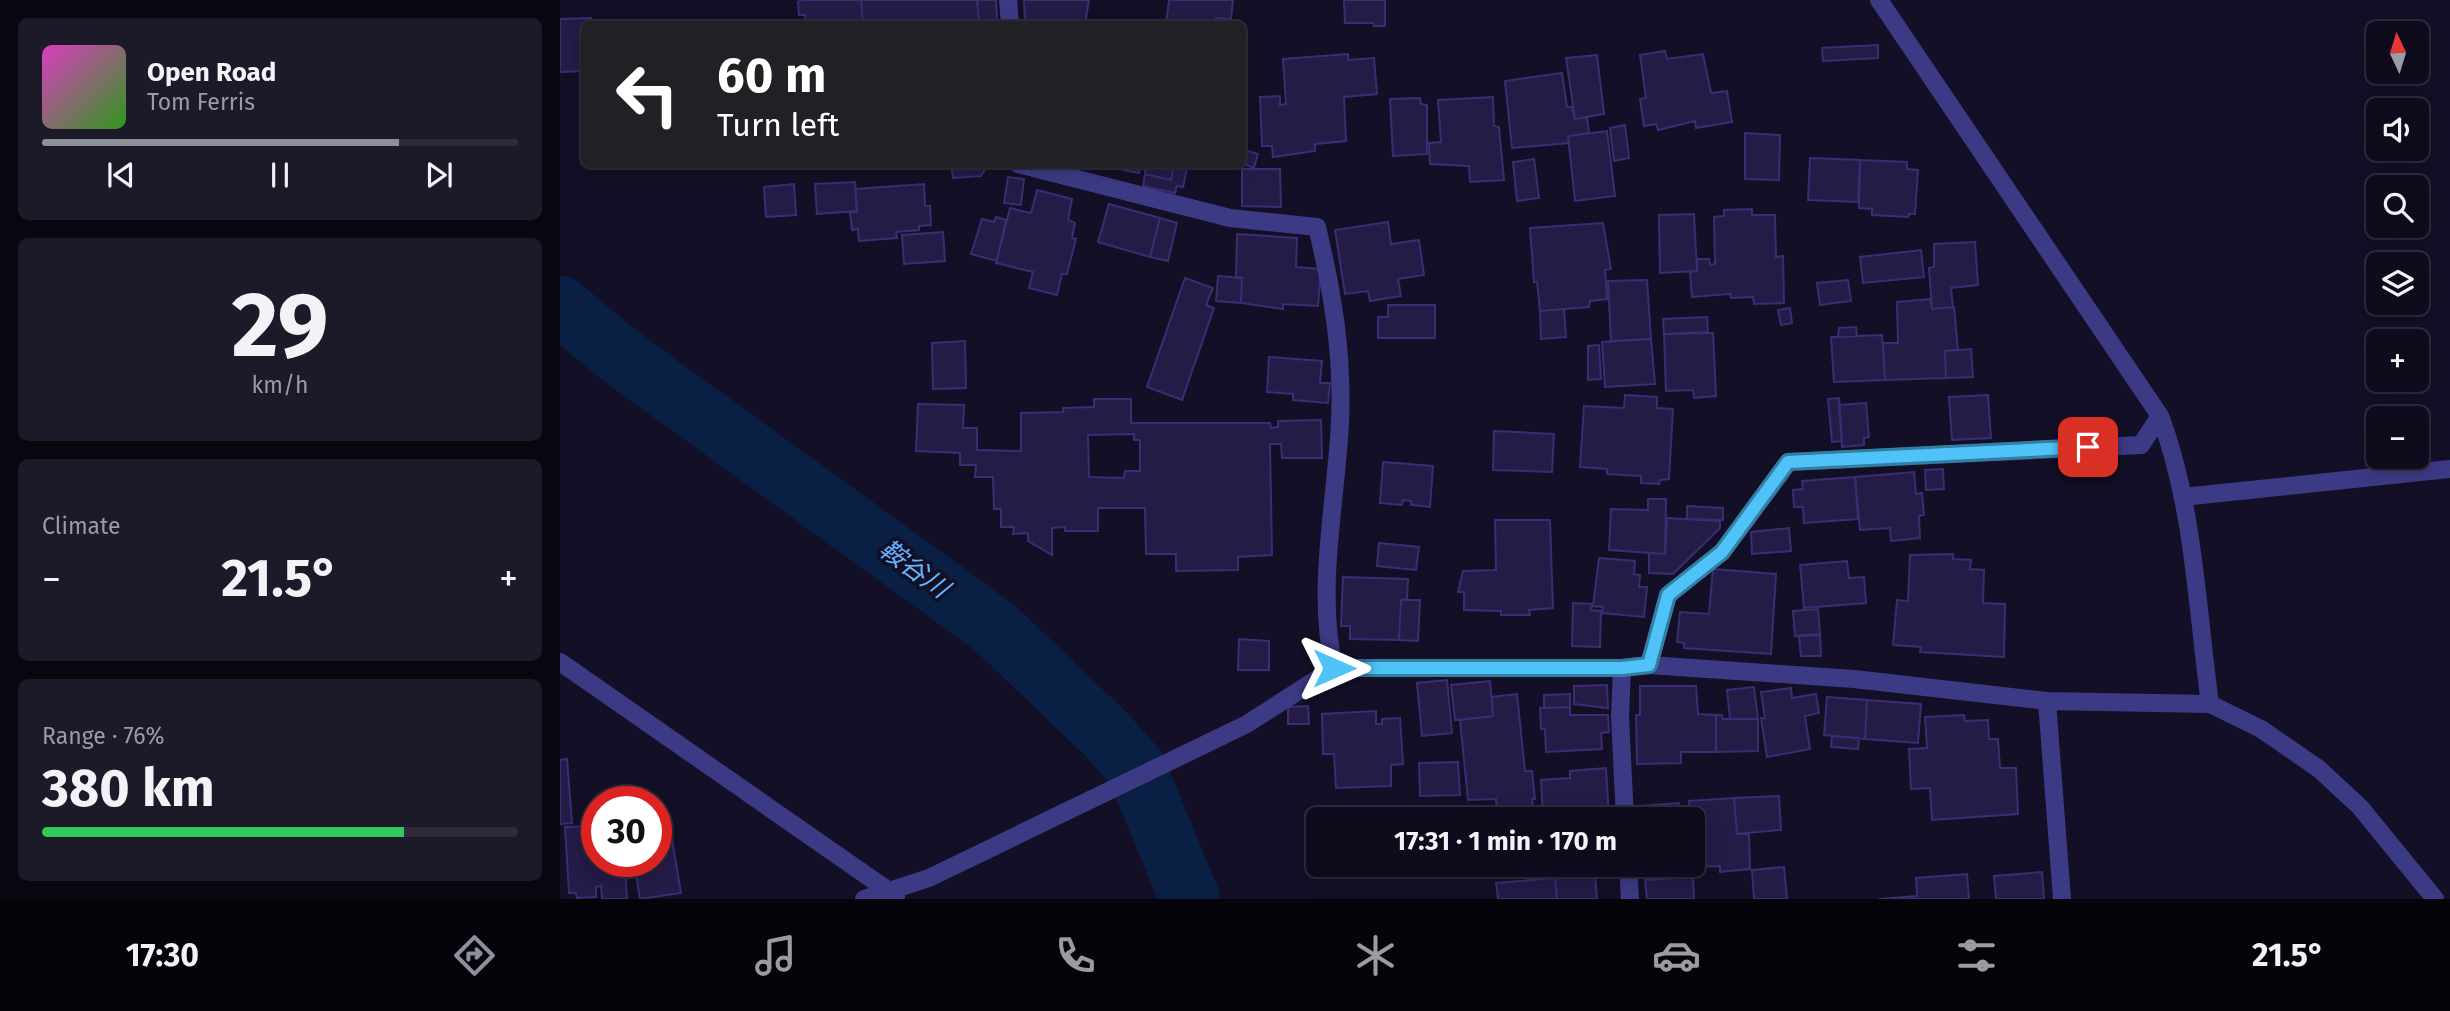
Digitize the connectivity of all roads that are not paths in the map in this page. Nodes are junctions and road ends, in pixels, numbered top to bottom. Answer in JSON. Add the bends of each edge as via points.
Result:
{"nodes":[{"id":1,"x":1008,"y":0,"type":"edge"},
{"id":2,"x":1879,"y":0,"type":"edge"},
{"id":3,"x":1010,"y":21,"type":"edge"},
{"id":4,"x":1034,"y":168,"type":"edge"},
{"id":5,"x":2160,"y":416,"type":"junction"},
{"id":6,"x":2450,"y":469,"type":"edge"},
{"id":7,"x":2183,"y":497,"type":"junction"},
{"id":8,"x":560,"y":662,"type":"edge"},
{"id":9,"x":1649,"y":665,"type":"junction"},
{"id":10,"x":1334,"y":668,"type":"junction"},
{"id":11,"x":1622,"y":668,"type":"junction"},
{"id":12,"x":2047,"y":701,"type":"junction"},
{"id":13,"x":2210,"y":704,"type":"junction"},
{"id":14,"x":1624,"y":807,"type":"edge"},
{"id":15,"x":1629,"y":877,"type":"edge"},
{"id":16,"x":894,"y":895,"type":"edge"},
{"id":17,"x":864,"y":899,"type":"edge"},
{"id":18,"x":1630,"y":899,"type":"edge"},
{"id":19,"x":2062,"y":899,"type":"edge"},
{"id":20,"x":2435,"y":899,"type":"edge"}],
"edges":[{"from":1,"to":3,"type":"street"},
{"from":2,"to":5,"type":"street"},
{"from":4,"to":10,"type":"street","via":[[1230,218],[1317,227],[1336,307],[1340,367],[1326,633]]},
{"from":5,"to":7,"type":"street","via":[[2174,452]]},
{"from":5,"to":9,"type":"street","via":[[2141,445],[1788,462],[1722,552],[1668,595]]},
{"from":6,"to":7,"type":"street"},
{"from":7,"to":13,"type":"street"},
{"from":8,"to":16,"type":"street"},
{"from":9,"to":11,"type":"street"},
{"from":9,"to":12,"type":"street","via":[[1854,679]]},
{"from":10,"to":11,"type":"street"},
{"from":10,"to":16,"type":"street","via":[[1247,724]]},
{"from":11,"to":14,"type":"street"},
{"from":12,"to":13,"type":"street"},
{"from":12,"to":19,"type":"street"},
{"from":13,"to":20,"type":"street","via":[[2261,729],[2319,769],[2360,807]]},
{"from":15,"to":18,"type":"street"},
{"from":16,"to":17,"type":"street"}]}
